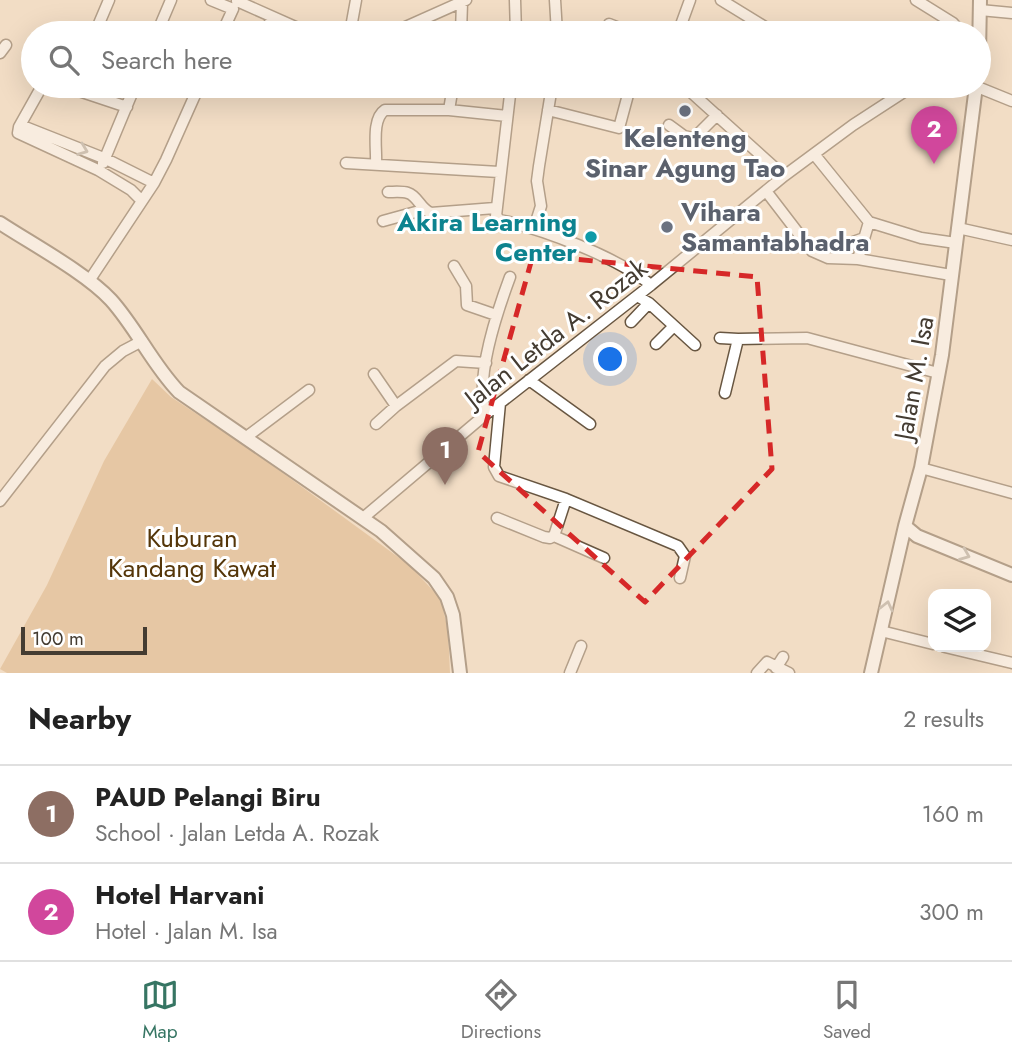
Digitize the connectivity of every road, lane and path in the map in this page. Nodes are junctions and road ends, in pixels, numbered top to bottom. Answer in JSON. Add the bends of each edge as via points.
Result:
{"nodes":[{"id":1,"x":109,"y":0,"type":"edge"},
{"id":2,"x":171,"y":0,"type":"edge"},
{"id":3,"x":211,"y":0,"type":"edge"},
{"id":4,"x":356,"y":0,"type":"edge"},
{"id":5,"x":515,"y":0,"type":"edge"},
{"id":6,"x":555,"y":0,"type":"edge"},
{"id":7,"x":690,"y":0,"type":"edge"},
{"id":8,"x":721,"y":0,"type":"edge"},
{"id":9,"x":916,"y":0,"type":"edge"},
{"id":10,"x":464,"y":1,"type":"edge"},
{"id":11,"x":236,"y":3,"type":"edge"},
{"id":12,"x":980,"y":5,"type":"edge"},
{"id":13,"x":1012,"y":13,"type":"edge"},
{"id":14,"x":272,"y":18,"type":"junction"},
{"id":15,"x":100,"y":21,"type":"edge"},
{"id":16,"x":162,"y":21,"type":"edge"},
{"id":17,"x":228,"y":21,"type":"edge"},
{"id":18,"x":271,"y":21,"type":"edge"},
{"id":19,"x":280,"y":21,"type":"edge"},
{"id":20,"x":352,"y":21,"type":"edge"},
{"id":21,"x":419,"y":21,"type":"edge"},
{"id":22,"x":462,"y":21,"type":"edge"},
{"id":23,"x":516,"y":21,"type":"edge"},
{"id":24,"x":556,"y":21,"type":"edge"},
{"id":25,"x":682,"y":21,"type":"edge"},
{"id":26,"x":755,"y":21,"type":"edge"},
{"id":27,"x":950,"y":21,"type":"edge"},
{"id":28,"x":991,"y":92,"type":"edge"},
{"id":29,"x":35,"y":98,"type":"edge"},
{"id":30,"x":100,"y":98,"type":"edge"},
{"id":31,"x":130,"y":98,"type":"edge"},
{"id":32,"x":193,"y":98,"type":"edge"},
{"id":33,"x":451,"y":98,"type":"edge"},
{"id":34,"x":509,"y":98,"type":"edge"},
{"id":35,"x":550,"y":98,"type":"edge"},
{"id":36,"x":627,"y":98,"type":"edge"},
{"id":37,"x":697,"y":98,"type":"edge"},
{"id":38,"x":896,"y":98,"type":"edge"},
{"id":39,"x":974,"y":98,"type":"edge"},
{"id":40,"x":1012,"y":101,"type":"edge"},
{"id":41,"x":127,"y":107,"type":"junction"},
{"id":42,"x":449,"y":110,"type":"junction"},
{"id":43,"x":548,"y":110,"type":"junction"},
{"id":44,"x":507,"y":116,"type":"junction"},
{"id":45,"x":717,"y":116,"type":"junction"},
{"id":46,"x":20,"y":125,"type":"junction"},
{"id":47,"x":668,"y":125,"type":"dead end"},
{"id":48,"x":814,"y":154,"type":"junction"},
{"id":49,"x":106,"y":159,"type":"junction"},
{"id":50,"x":346,"y":163,"type":"dead end"},
{"id":51,"x":376,"y":164,"type":"junction"},
{"id":52,"x":98,"y":170,"type":"junction"},
{"id":53,"x":499,"y":172,"type":"junction"},
{"id":54,"x":784,"y":176,"type":"junction"},
{"id":55,"x":153,"y":183,"type":"junction"},
{"id":56,"x":766,"y":191,"type":"junction"},
{"id":57,"x":388,"y":192,"type":"dead end"},
{"id":58,"x":142,"y":201,"type":"junction"},
{"id":59,"x":495,"y":208,"type":"junction"},
{"id":60,"x":423,"y":210,"type":"junction"},
{"id":61,"x":383,"y":221,"type":"dead end"},
{"id":62,"x":869,"y":222,"type":"junction"},
{"id":63,"x":0,"y":223,"type":"edge"},
{"id":64,"x":958,"y":228,"type":"junction"},
{"id":65,"x":534,"y":229,"type":"junction"},
{"id":66,"x":864,"y":238,"type":"junction"},
{"id":67,"x":1012,"y":240,"type":"edge"},
{"id":68,"x":956,"y":243,"type":"junction"},
{"id":69,"x":836,"y":258,"type":"junction"},
{"id":70,"x":858,"y":259,"type":"junction"},
{"id":71,"x":454,"y":266,"type":"dead end"},
{"id":72,"x":951,"y":275,"type":"junction"},
{"id":73,"x":510,"y":277,"type":"dead end"},
{"id":74,"x":89,"y":281,"type":"junction"},
{"id":75,"x":651,"y":285,"type":"junction"},
{"id":76,"x":637,"y":296,"type":"junction"},
{"id":77,"x":649,"y":303,"type":"junction"},
{"id":78,"x":496,"y":315,"type":"junction"},
{"id":79,"x":631,"y":322,"type":"dead end"},
{"id":80,"x":674,"y":326,"type":"junction"},
{"id":81,"x":720,"y":338,"type":"dead end"},
{"id":82,"x":738,"y":339,"type":"junction"},
{"id":83,"x":142,"y":341,"type":"junction"},
{"id":84,"x":656,"y":344,"type":"dead end"},
{"id":85,"x":695,"y":345,"type":"dead end"},
{"id":86,"x":486,"y":363,"type":"junction"},
{"id":87,"x":938,"y":373,"type":"junction"},
{"id":88,"x":374,"y":374,"type":"dead end"},
{"id":89,"x":529,"y":380,"type":"junction"},
{"id":90,"x":309,"y":390,"type":"dead end"},
{"id":91,"x":725,"y":393,"type":"dead end"},
{"id":92,"x":500,"y":403,"type":"junction"},
{"id":93,"x":396,"y":406,"type":"junction"},
{"id":94,"x":485,"y":414,"type":"junction"},
{"id":95,"x":376,"y":424,"type":"dead end"},
{"id":96,"x":590,"y":424,"type":"dead end"},
{"id":97,"x":245,"y":438,"type":"junction"},
{"id":98,"x":921,"y":467,"type":"junction"},
{"id":99,"x":1011,"y":490,"type":"edge"},
{"id":100,"x":2,"y":494,"type":"edge"},
{"id":101,"x":566,"y":499,"type":"junction"},
{"id":102,"x":363,"y":518,"type":"junction"},
{"id":103,"x":497,"y":518,"type":"dead end"},
{"id":104,"x":905,"y":526,"type":"junction"},
{"id":105,"x":554,"y":536,"type":"junction"},
{"id":106,"x":917,"y":536,"type":"junction"},
{"id":107,"x":901,"y":540,"type":"junction"},
{"id":108,"x":604,"y":558,"type":"dead end"},
{"id":109,"x":1012,"y":575,"type":"edge"},
{"id":110,"x":680,"y":578,"type":"dead end"},
{"id":111,"x":881,"y":631,"type":"junction"},
{"id":112,"x":928,"y":643,"type":"edge"},
{"id":113,"x":581,"y":646,"type":"dead end"},
{"id":114,"x":966,"y":652,"type":"edge"},
{"id":115,"x":783,"y":657,"type":"dead end"},
{"id":116,"x":1012,"y":663,"type":"edge"},
{"id":117,"x":776,"y":668,"type":"junction"},
{"id":118,"x":460,"y":673,"type":"edge"},
{"id":119,"x":570,"y":673,"type":"edge"},
{"id":120,"x":757,"y":673,"type":"edge"},
{"id":121,"x":789,"y":673,"type":"edge"},
{"id":122,"x":871,"y":673,"type":"edge"}],
"edges":[{"from":1,"to":15,"type":"street"},
{"from":2,"to":16,"type":"street"},
{"from":3,"to":11,"type":"street"},
{"from":4,"to":20,"type":"street"},
{"from":5,"to":23,"type":"street"},
{"from":6,"to":24,"type":"street"},
{"from":7,"to":25,"type":"street"},
{"from":8,"to":26,"type":"street"},
{"from":9,"to":27,"type":"street"},
{"from":10,"to":21,"type":"street"},
{"from":10,"to":22,"type":"street"},
{"from":11,"to":14,"type":"street"},
{"from":11,"to":17,"type":"street"},
{"from":12,"to":13,"type":"street"},
{"from":14,"to":18,"type":"street"},
{"from":14,"to":19,"type":"street"},
{"from":28,"to":40,"type":"street"},
{"from":29,"to":46,"type":"street"},
{"from":30,"to":41,"type":"street"},
{"from":31,"to":41,"type":"street"},
{"from":32,"to":55,"type":"street"},
{"from":33,"to":42,"type":"street"},
{"from":34,"to":44,"type":"street"},
{"from":35,"to":43,"type":"street"},
{"from":36,"to":43,"type":"street","via":[[619,128]]},
{"from":37,"to":45,"type":"street"},
{"from":38,"to":48,"type":"street","name":"Jalan Letda A. Rozak"},
{"from":39,"to":64,"type":"street","name":"Jalan M. Isa"},
{"from":41,"to":49,"type":"street"},
{"from":42,"to":44,"type":"street"},
{"from":42,"to":51,"type":"street","via":[[382,111],[377,122]]},
{"from":43,"to":65,"type":"street","via":[[537,181],[541,206]]},
{"from":44,"to":53,"type":"street"},
{"from":45,"to":47,"type":"street","via":[[694,138]]},
{"from":45,"to":54,"type":"street"},
{"from":46,"to":49,"type":"street","one_way":true},
{"from":46,"to":52,"type":"street","via":[[17,132],[22,135]]},
{"from":48,"to":54,"type":"street","name":"Jalan Letda A. Rozak"},
{"from":48,"to":62,"type":"street"},
{"from":49,"to":52,"type":"street"},
{"from":49,"to":55,"type":"street"},
{"from":50,"to":51,"type":"street"},
{"from":51,"to":53,"type":"street"},
{"from":52,"to":58,"type":"street"},
{"from":53,"to":59,"type":"street"},
{"from":54,"to":56,"type":"street","name":"Jalan Letda A. Rozak"},
{"from":55,"to":58,"type":"street"},
{"from":56,"to":69,"type":"street","via":[[812,251]]},
{"from":56,"to":75,"type":"street","name":"Jalan Letda A. Rozak"},
{"from":57,"to":60,"type":"street","via":[[408,193]]},
{"from":58,"to":74,"type":"street"},
{"from":59,"to":60,"type":"street"},
{"from":59,"to":65,"type":"street","via":[[500,220]]},
{"from":60,"to":61,"type":"street"},
{"from":62,"to":66,"type":"street"},
{"from":62,"to":68,"type":"street"},
{"from":63,"to":74,"type":"street"},
{"from":64,"to":67,"type":"street"},
{"from":64,"to":68,"type":"street","name":"Jalan M. Isa"},
{"from":65,"to":75,"type":"street","via":[[623,266]]},
{"from":66,"to":69,"type":"street"},
{"from":66,"to":70,"type":"street"},
{"from":68,"to":72,"type":"street","name":"Jalan M. Isa"},
{"from":69,"to":70,"type":"street"},
{"from":70,"to":72,"type":"street"},
{"from":71,"to":78,"type":"street","via":[[466,286],[467,305]]},
{"from":72,"to":87,"type":"street","name":"Jalan M. Isa"},
{"from":73,"to":78,"type":"street"},
{"from":74,"to":83,"type":"street","via":[[111,300]]},
{"from":75,"to":76,"type":"street","name":"Jalan Letda A. Rozak"},
{"from":76,"to":77,"type":"street"},
{"from":76,"to":89,"type":"street","name":"Jalan Letda A. Rozak"},
{"from":77,"to":79,"type":"street"},
{"from":77,"to":80,"type":"street"},
{"from":78,"to":86,"type":"street"},
{"from":80,"to":84,"type":"street"},
{"from":80,"to":85,"type":"street"},
{"from":81,"to":82,"type":"street"},
{"from":82,"to":87,"type":"street","via":[[807,338]]},
{"from":82,"to":91,"type":"street"},
{"from":83,"to":97,"type":"street","via":[[179,392]]},
{"from":83,"to":100,"type":"street","via":[[105,366]]},
{"from":86,"to":93,"type":"street","via":[[456,361]]},
{"from":86,"to":94,"type":"street","via":[[481,394]]},
{"from":87,"to":98,"type":"street","name":"Jalan M. Isa"},
{"from":88,"to":93,"type":"street"},
{"from":89,"to":92,"type":"street","name":"Jalan Letda A. Rozak"},
{"from":89,"to":96,"type":"street"},
{"from":90,"to":97,"type":"street"},
{"from":92,"to":94,"type":"street","name":"Jalan Letda A. Rozak"},
{"from":92,"to":101,"type":"street","via":[[495,471],[503,478]]},
{"from":93,"to":95,"type":"street"},
{"from":94,"to":102,"type":"street","name":"Jalan Letda A. Rozak"},
{"from":97,"to":102,"type":"street"},
{"from":98,"to":99,"type":"street"},
{"from":98,"to":104,"type":"street","name":"Jalan M. Isa"},
{"from":101,"to":105,"type":"street"},
{"from":101,"to":110,"type":"street","via":[[678,547],[685,556]]},
{"from":102,"to":118,"type":"street","via":[[416,560],[442,588],[453,615]]},
{"from":103,"to":105,"type":"street","via":[[544,537]]},
{"from":104,"to":106,"type":"street"},
{"from":104,"to":107,"type":"street","name":"Jalan M. Isa"},
{"from":105,"to":108,"type":"street"},
{"from":106,"to":107,"type":"street"},
{"from":106,"to":109,"type":"street","one_way":true},
{"from":111,"to":107,"type":"street","name":"Jalan M. Isa","one_way":true},
{"from":111,"to":112,"type":"street"},
{"from":111,"to":122,"type":"street","name":"Jalan M. Isa"},
{"from":113,"to":119,"type":"street"},
{"from":114,"to":116,"type":"street"},
{"from":115,"to":117,"type":"street"},
{"from":117,"to":120,"type":"street","via":[[765,662]]},
{"from":117,"to":121,"type":"street"}]}
